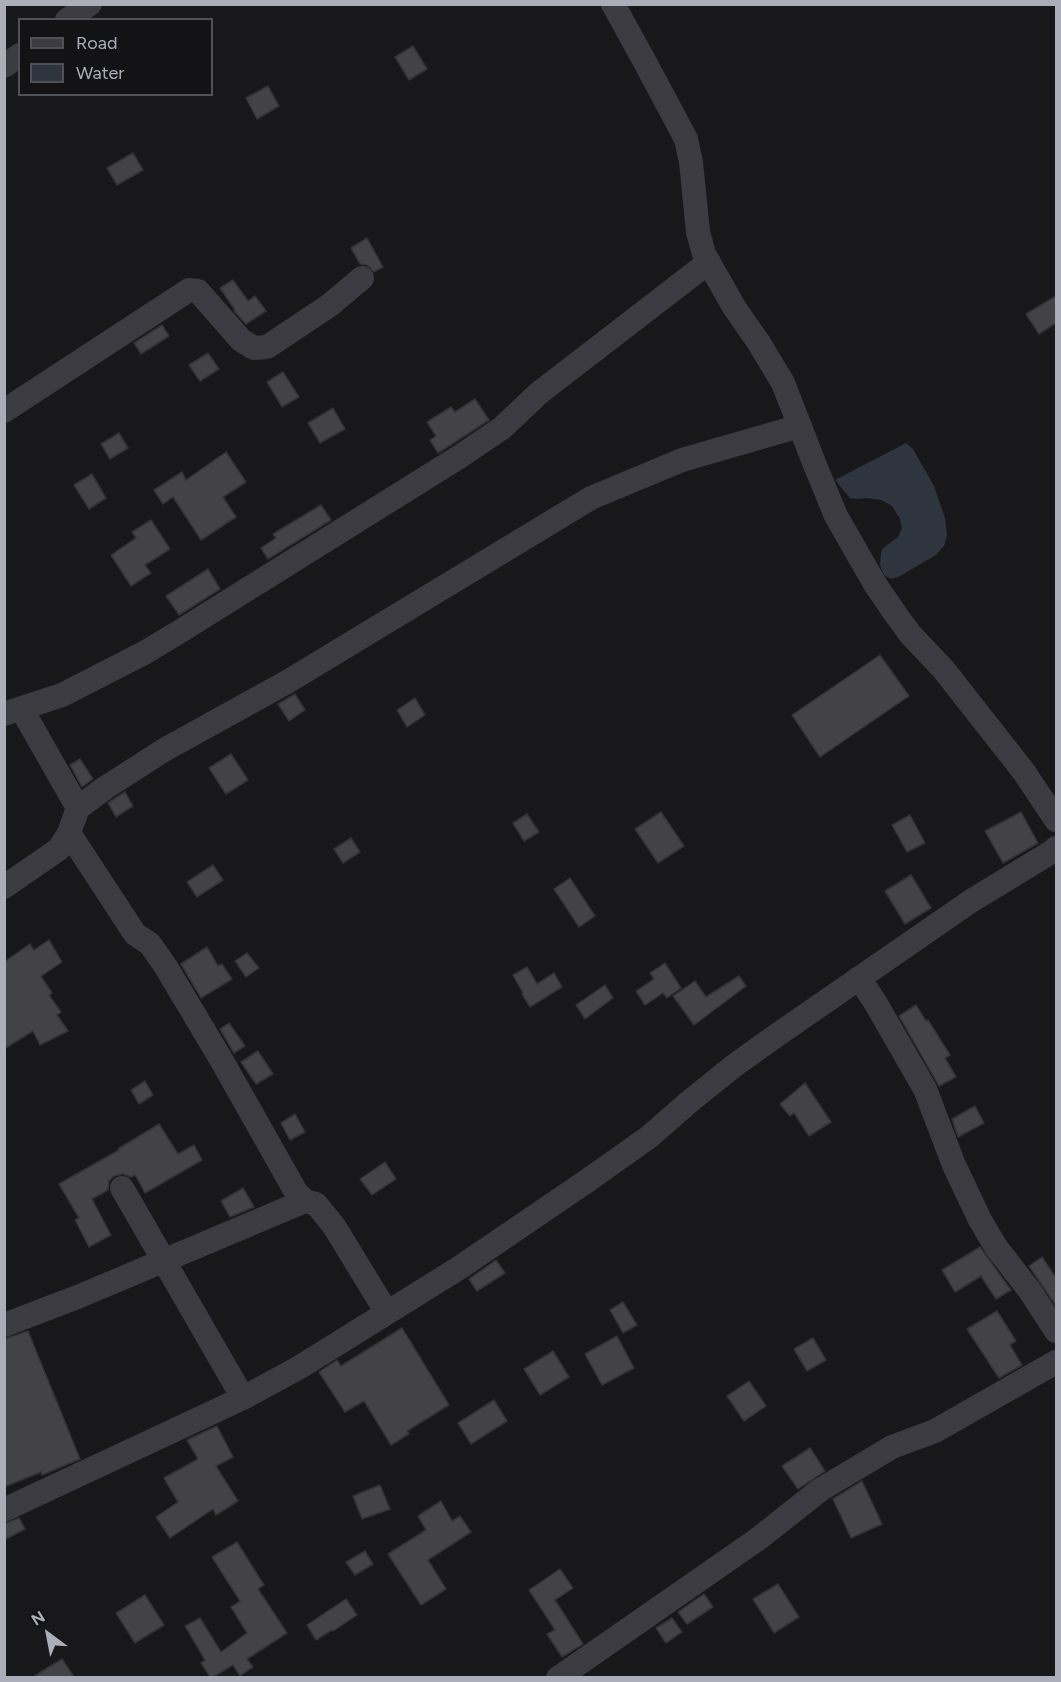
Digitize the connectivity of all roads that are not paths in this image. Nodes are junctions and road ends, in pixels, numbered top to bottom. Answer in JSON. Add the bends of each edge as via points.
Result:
{"nodes":[{"id":1,"x":90,"y":4,"type":"edge"},
{"id":2,"x":613,"y":4,"type":"edge"},
{"id":3,"x":69,"y":18,"type":"edge"},
{"id":4,"x":18,"y":56,"type":"edge"},
{"id":5,"x":4,"y":66,"type":"edge"},
{"id":6,"x":709,"y":262,"type":"junction"},
{"id":7,"x":362,"y":278,"type":"dead end"},
{"id":8,"x":4,"y":411,"type":"edge"},
{"id":9,"x":800,"y":426,"type":"junction"},
{"id":10,"x":13,"y":711,"type":"edge"},
{"id":11,"x":78,"y":808,"type":"junction"},
{"id":12,"x":1056,"y":820,"type":"edge"},
{"id":13,"x":69,"y":833,"type":"junction"},
{"id":14,"x":1056,"y":848,"type":"edge"},
{"id":15,"x":4,"y":887,"type":"edge"},
{"id":16,"x":859,"y":978,"type":"junction"},
{"id":17,"x":122,"y":1188,"type":"dead end"},
{"id":18,"x":305,"y":1201,"type":"junction"},
{"id":19,"x":163,"y":1261,"type":"junction"},
{"id":20,"x":387,"y":1313,"type":"junction"},
{"id":21,"x":4,"y":1325,"type":"edge"},
{"id":22,"x":1056,"y":1331,"type":"edge"},
{"id":23,"x":1056,"y":1362,"type":"edge"},
{"id":24,"x":243,"y":1398,"type":"junction"},
{"id":25,"x":4,"y":1509,"type":"edge"},
{"id":26,"x":558,"y":1677,"type":"edge"}],
"edges":[{"from":1,"to":3,"type":"street"},
{"from":2,"to":6,"type":"street","via":[[686,139],[698,232]]},
{"from":4,"to":5,"type":"street"},
{"from":6,"to":9,"type":"street","via":[[783,383]]},
{"from":6,"to":10,"type":"street","via":[[539,393],[502,428],[459,457],[144,653],[62,695]]},
{"from":7,"to":8,"type":"street","via":[[267,347],[254,348],[241,340],[198,291],[189,290]]},
{"from":9,"to":11,"type":"street","via":[[682,460],[591,498],[287,682],[164,750]]},
{"from":9,"to":12,"type":"street","via":[[836,516],[875,584],[910,634],[944,670],[1024,772]]},
{"from":10,"to":11,"type":"street"},
{"from":11,"to":13,"type":"street"},
{"from":13,"to":15,"type":"street","via":[[59,849]]},
{"from":13,"to":18,"type":"street","via":[[135,934],[150,944],[166,967],[284,1173]]},
{"from":14,"to":16,"type":"street"},
{"from":16,"to":20,"type":"street","via":[[735,1065],[649,1137]]},
{"from":16,"to":22,"type":"street","via":[[925,1089],[980,1220]]},
{"from":17,"to":19,"type":"street"},
{"from":18,"to":19,"type":"street"},
{"from":18,"to":20,"type":"street","via":[[316,1204],[334,1226]]},
{"from":19,"to":21,"type":"street"},
{"from":19,"to":24,"type":"street"},
{"from":20,"to":24,"type":"street"},
{"from":23,"to":26,"type":"street","via":[[935,1431],[892,1447],[820,1490],[758,1539]]},
{"from":24,"to":25,"type":"street"}]}
